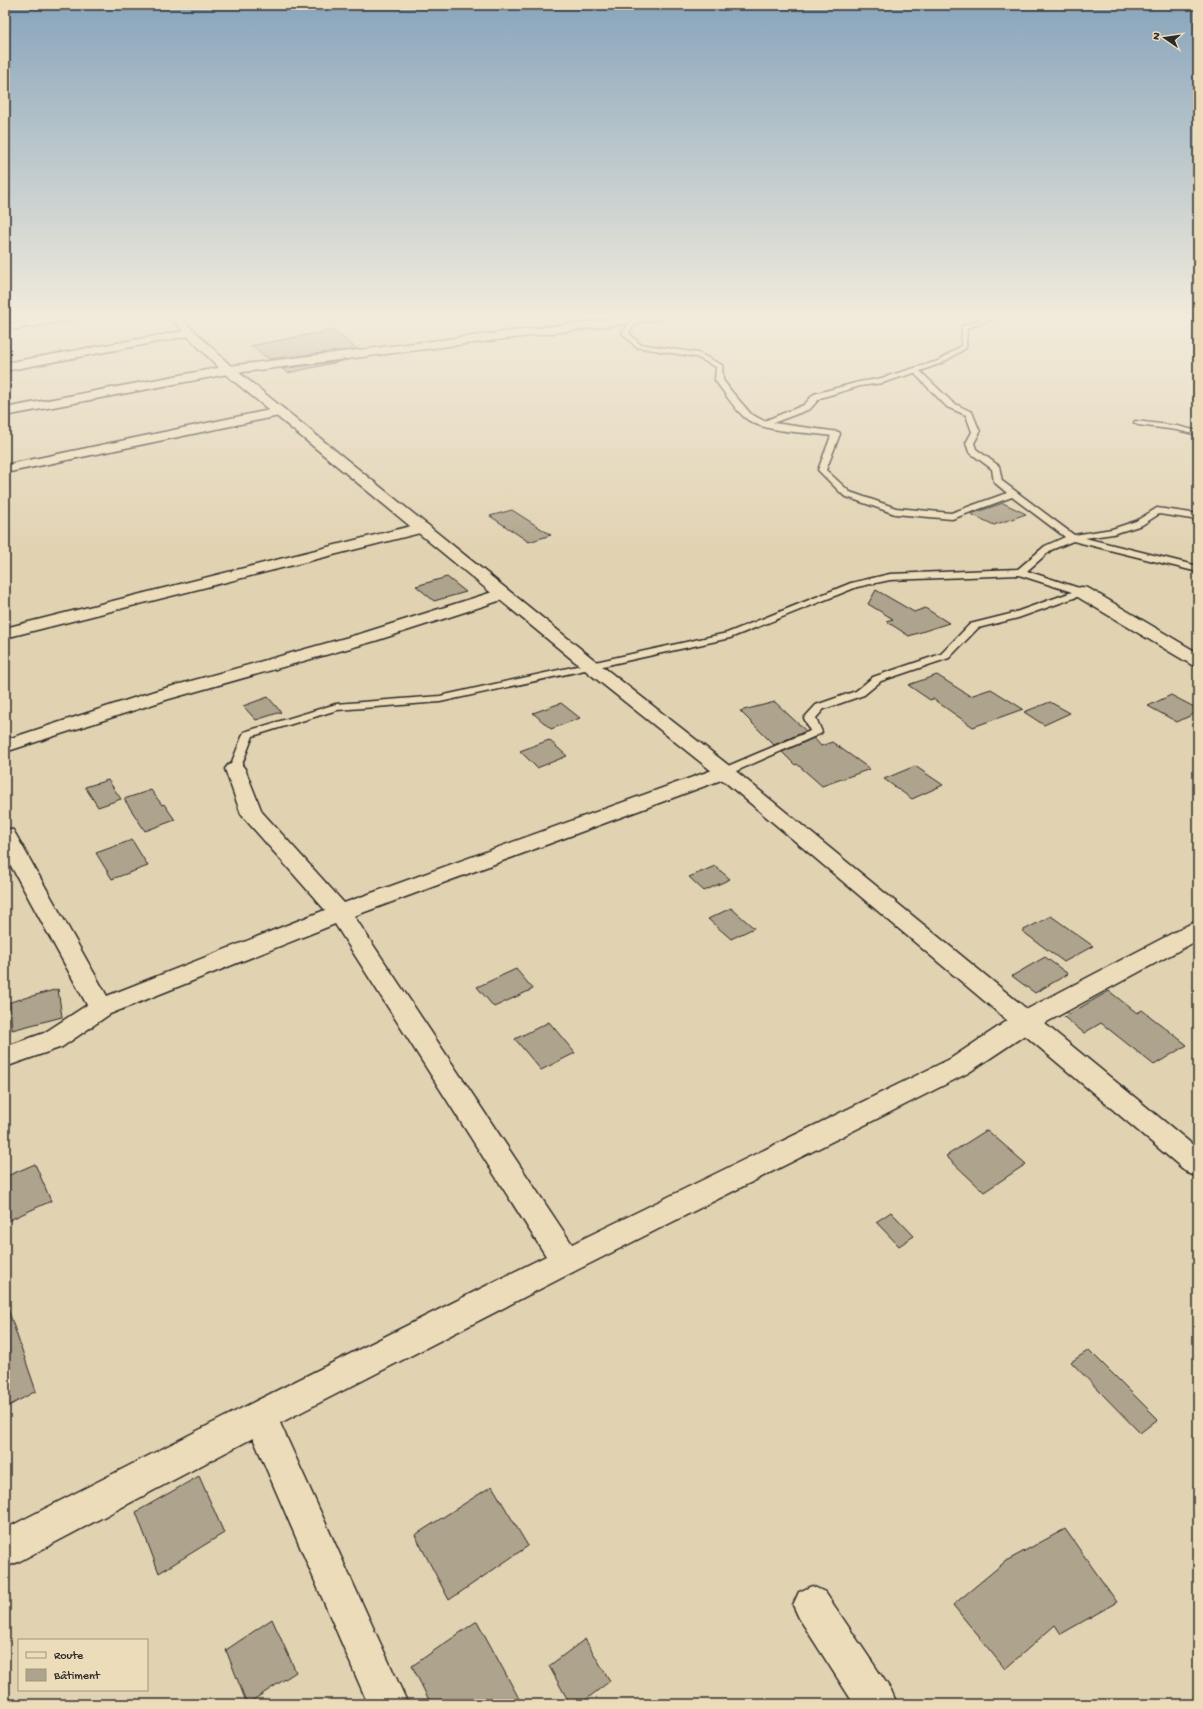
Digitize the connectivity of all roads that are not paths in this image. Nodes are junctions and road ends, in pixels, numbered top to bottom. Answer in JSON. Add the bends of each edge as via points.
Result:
{"nodes":[{"id":1,"x":91,"y":396,"type":"edge"},
{"id":2,"x":260,"y":396,"type":"edge"},
{"id":3,"x":731,"y":396,"type":"edge"},
{"id":4,"x":818,"y":396,"type":"edge"},
{"id":5,"x":941,"y":396,"type":"edge"},
{"id":6,"x":5,"y":412,"type":"edge"},
{"id":7,"x":280,"y":412,"type":"junction"},
{"id":8,"x":1138,"y":423,"type":"dead end"},
{"id":9,"x":762,"y":424,"type":"junction"},
{"id":10,"x":1198,"y":433,"type":"edge"},
{"id":11,"x":5,"y":469,"type":"edge"},
{"id":12,"x":1012,"y":494,"type":"junction"},
{"id":13,"x":1198,"y":517,"type":"edge"},
{"id":14,"x":422,"y":528,"type":"junction"},
{"id":15,"x":1072,"y":538,"type":"junction"},
{"id":16,"x":1198,"y":569,"type":"edge"},
{"id":17,"x":1020,"y":572,"type":"junction"},
{"id":18,"x":1082,"y":592,"type":"junction"},
{"id":19,"x":502,"y":594,"type":"junction"},
{"id":20,"x":5,"y":633,"type":"edge"},
{"id":21,"x":1198,"y":661,"type":"edge"},
{"id":22,"x":591,"y":666,"type":"junction"},
{"id":23,"x":5,"y":746,"type":"edge"},
{"id":24,"x":235,"y":769,"type":"joint"},
{"id":25,"x":725,"y":772,"type":"junction"},
{"id":26,"x":5,"y":835,"type":"edge"},
{"id":27,"x":340,"y":914,"type":"junction"},
{"id":28,"x":1198,"y":930,"type":"edge"},
{"id":29,"x":101,"y":1008,"type":"junction"},
{"id":30,"x":1025,"y":1022,"type":"junction"},
{"id":31,"x":5,"y":1058,"type":"edge"},
{"id":32,"x":1198,"y":1165,"type":"edge"},
{"id":33,"x":566,"y":1261,"type":"junction"},
{"id":34,"x":260,"y":1416,"type":"junction"},
{"id":35,"x":5,"y":1549,"type":"edge"},
{"id":36,"x":812,"y":1605,"type":"dead end"},
{"id":37,"x":388,"y":1704,"type":"edge"},
{"id":38,"x":877,"y":1704,"type":"edge"}],
"edges":[{"from":1,"to":6,"type":"street"},
{"from":2,"to":7,"type":"street"},
{"from":3,"to":9,"type":"lane","via":[[749,417]]},
{"from":4,"to":9,"type":"lane","via":[[807,407]]},
{"from":5,"to":12,"type":"lane","via":[[950,405],[969,414],[976,432],[970,443],[972,450],[996,468],[998,482]]},
{"from":7,"to":11,"type":"street"},
{"from":7,"to":14,"type":"street"},
{"from":8,"to":10,"type":"lane"},
{"from":9,"to":12,"type":"lane","via":[[836,434],[822,470],[847,494],[895,511],[952,516]]},
{"from":12,"to":15,"type":"lane"},
{"from":13,"to":15,"type":"lane","via":[[1157,511],[1139,523],[1113,531]]},
{"from":14,"to":19,"type":"street"},
{"from":14,"to":20,"type":"street"},
{"from":15,"to":16,"type":"lane"},
{"from":15,"to":17,"type":"lane","via":[[1048,548]]},
{"from":17,"to":18,"type":"lane"},
{"from":17,"to":22,"type":"lane","via":[[882,578],[854,585],[730,635]]},
{"from":18,"to":21,"type":"street"},
{"from":18,"to":25,"type":"lane","via":[[1014,616],[974,626],[945,656],[877,679],[860,692],[820,707],[810,718],[816,732]]},
{"from":19,"to":22,"type":"street"},
{"from":19,"to":23,"type":"street","via":[[369,637],[162,695]]},
{"from":22,"to":24,"type":"lane","via":[[440,699],[336,707],[248,734]]},
{"from":22,"to":25,"type":"street"},
{"from":24,"to":27,"type":"street","via":[[252,814]]},
{"from":25,"to":27,"type":"street"},
{"from":25,"to":30,"type":"street"},
{"from":26,"to":29,"type":"street"},
{"from":27,"to":29,"type":"street"},
{"from":27,"to":33,"type":"street"},
{"from":28,"to":30,"type":"street"},
{"from":29,"to":31,"type":"street","via":[[53,1040]]},
{"from":30,"to":32,"type":"street"},
{"from":30,"to":33,"type":"street","via":[[959,1066]]},
{"from":33,"to":34,"type":"street"},
{"from":34,"to":35,"type":"street"},
{"from":34,"to":37,"type":"street"},
{"from":36,"to":38,"type":"street"}]}
